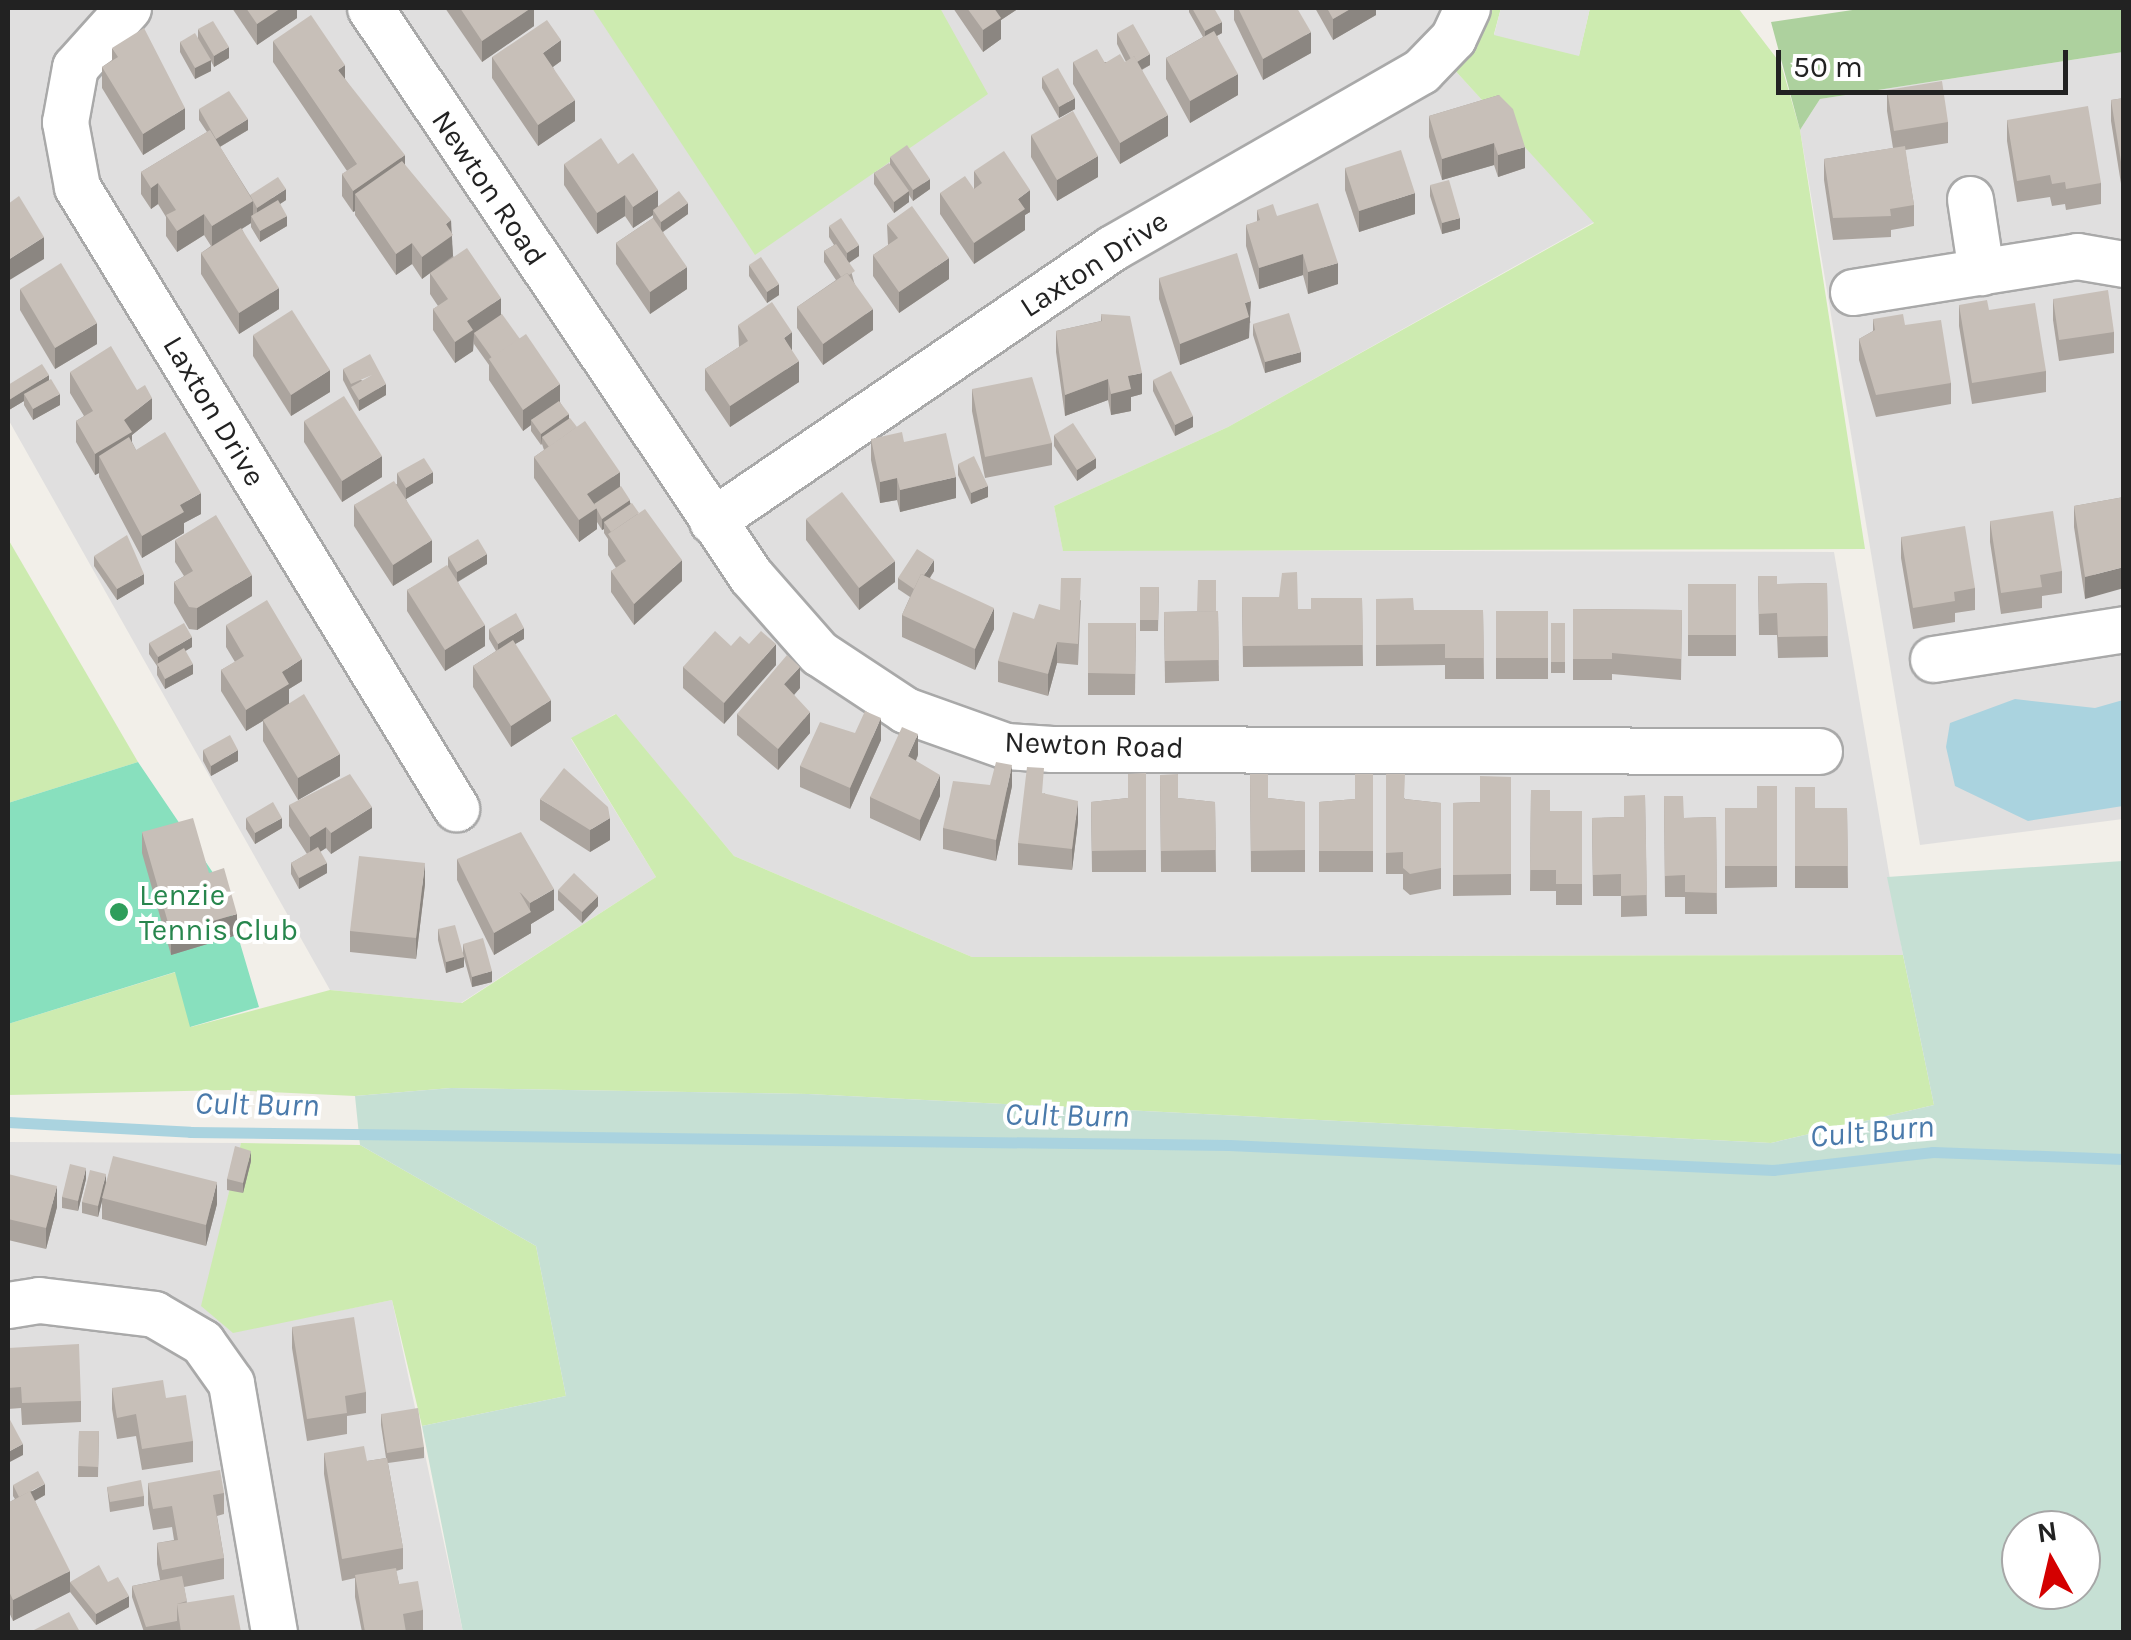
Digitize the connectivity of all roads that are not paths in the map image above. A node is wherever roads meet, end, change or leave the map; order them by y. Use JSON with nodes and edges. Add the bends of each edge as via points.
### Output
{"nodes":[{"id":1,"x":128,"y":8,"type":"edge"},
{"id":2,"x":370,"y":8,"type":"edge"},
{"id":3,"x":1467,"y":8,"type":"edge"},
{"id":4,"x":1970,"y":198,"type":"dead end"},
{"id":5,"x":2124,"y":264,"type":"edge"},
{"id":6,"x":1981,"y":272,"type":"junction"},
{"id":7,"x":1853,"y":292,"type":"dead end"},
{"id":8,"x":712,"y":521,"type":"junction"},
{"id":9,"x":2124,"y":629,"type":"edge"},
{"id":10,"x":1934,"y":660,"type":"dead end"},
{"id":11,"x":1819,"y":751,"type":"dead end"},
{"id":12,"x":456,"y":808,"type":"dead end"},
{"id":13,"x":8,"y":1305,"type":"edge"},
{"id":14,"x":274,"y":1632,"type":"edge"}],
"edges":[{"from":1,"to":12,"type":"street","name":"Laxton Drive","via":[[76,67],[65,122],[77,187]]},
{"from":2,"to":8,"type":"street","name":"Newton Road"},
{"from":3,"to":8,"type":"street","name":"Laxton Drive","via":[[1453,38],[1421,71],[1112,248]]},
{"from":4,"to":6,"type":"street"},
{"from":5,"to":6,"type":"street","via":[[2076,256]]},
{"from":6,"to":7,"type":"street"},
{"from":8,"to":11,"type":"street","name":"Newton Road","via":[[788,624],[819,654],[905,710],[1006,746]]},
{"from":9,"to":10,"type":"street"},
{"from":13,"to":14,"type":"street","via":[[39,1300],[154,1314],[202,1342],[231,1384]]}]}
